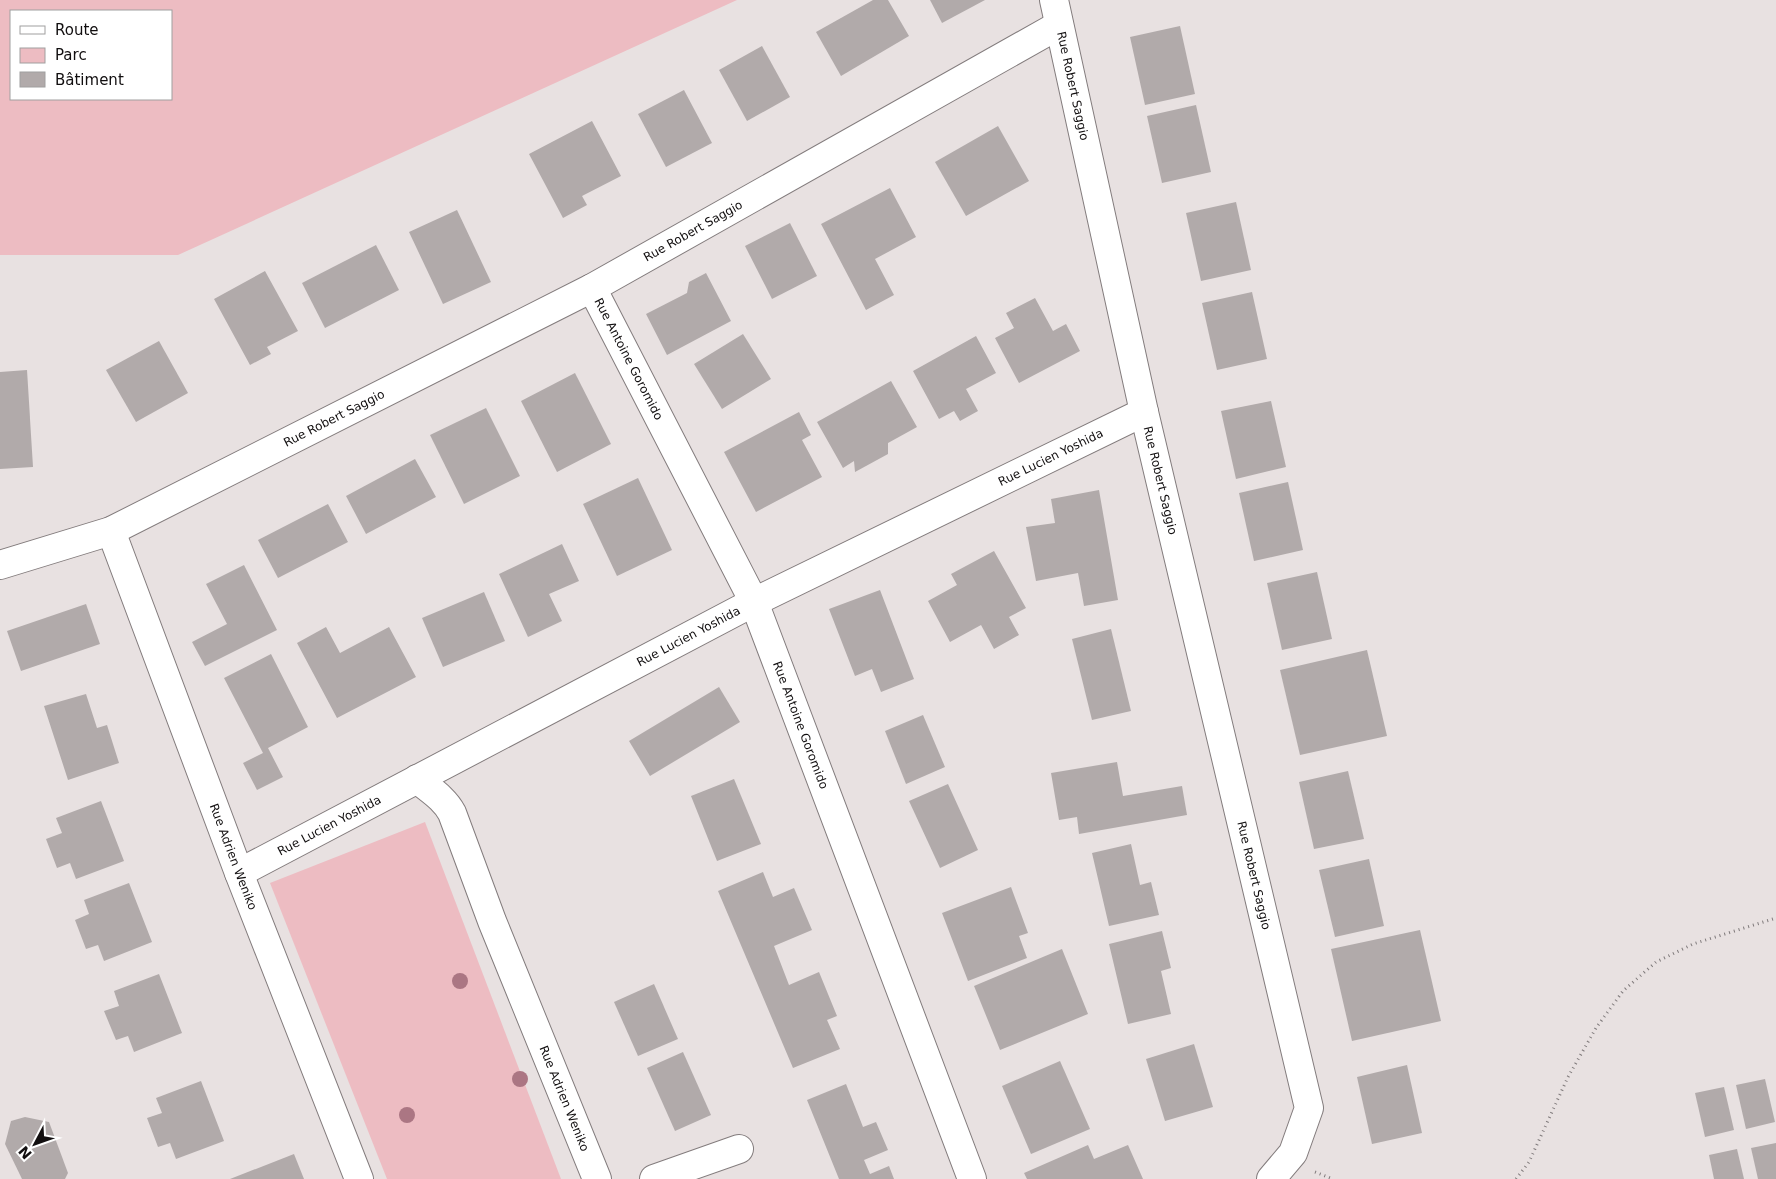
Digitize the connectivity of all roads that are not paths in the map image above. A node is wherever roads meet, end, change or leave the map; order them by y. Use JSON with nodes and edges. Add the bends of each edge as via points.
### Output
{"nodes":[{"id":1,"x":1057,"y":13,"type":"edge"},
{"id":2,"x":592,"y":288,"type":"junction"},
{"id":3,"x":1144,"y":412,"type":"junction"},
{"id":4,"x":111,"y":531,"type":"junction"},
{"id":5,"x":0,"y":565,"type":"edge"},
{"id":6,"x":754,"y":602,"type":"junction"},
{"id":7,"x":417,"y":779,"type":"junction"},
{"id":8,"x":239,"y":873,"type":"junction"},
{"id":9,"x":739,"y":1149,"type":"dead end"},
{"id":10,"x":359,"y":1179,"type":"edge"},
{"id":11,"x":597,"y":1179,"type":"edge"},
{"id":12,"x":654,"y":1179,"type":"edge"},
{"id":13,"x":972,"y":1179,"type":"edge"},
{"id":14,"x":1271,"y":1179,"type":"edge"}],
"edges":[{"from":1,"to":2,"type":"street","name":"Rue Robert Saggio"},
{"from":1,"to":3,"type":"street","name":"Rue Robert Saggio"},
{"from":2,"to":4,"type":"street","name":"Rue Robert Saggio"},
{"from":2,"to":6,"type":"street","name":"Rue Antoine Goromido"},
{"from":3,"to":6,"type":"street","name":"Rue Lucien Yoshida"},
{"from":3,"to":14,"type":"street","name":"Rue Robert Saggio","via":[[1309,1108],[1294,1154]]},
{"from":4,"to":5,"type":"street","name":"Rue Robert Saggio"},
{"from":4,"to":8,"type":"street","name":"Rue Adrien Weniko"},
{"from":6,"to":7,"type":"street","name":"Rue Lucien Yoshida"},
{"from":6,"to":13,"type":"street","name":"Rue Antoine Goromido"},
{"from":7,"to":8,"type":"street","name":"Rue Lucien Yoshida"},
{"from":7,"to":11,"type":"street","name":"Rue Adrien Weniko","via":[[440,797],[452,813],[492,921]]},
{"from":8,"to":10,"type":"street","name":"Rue Adrien Weniko"},
{"from":9,"to":12,"type":"street"}]}
